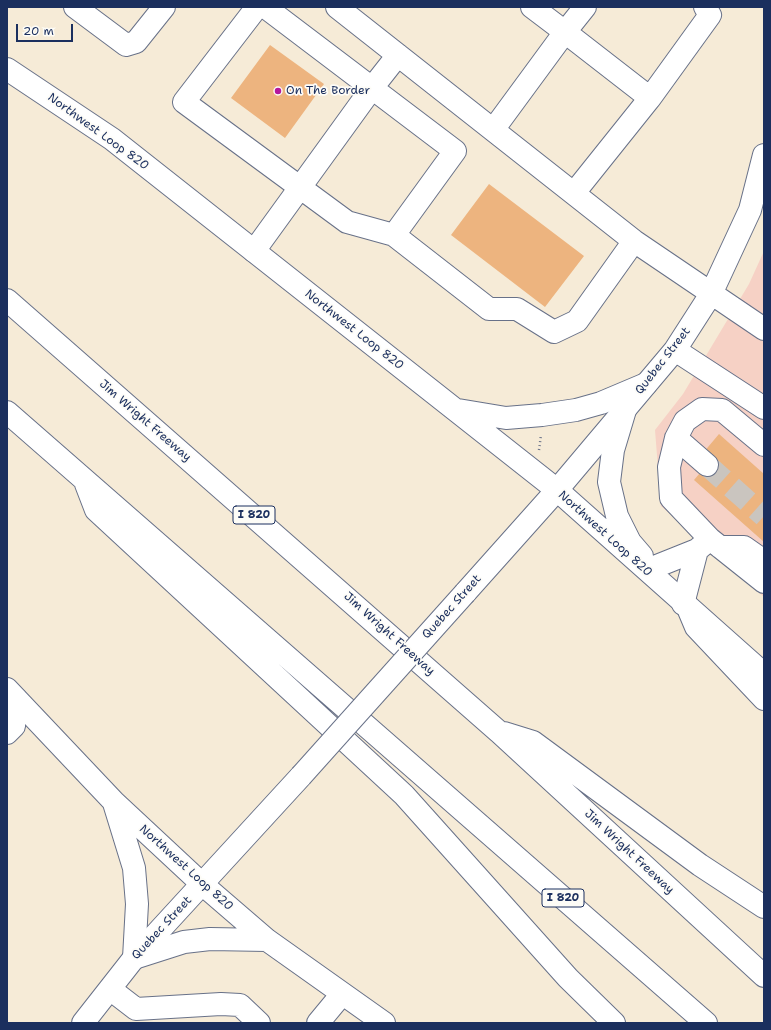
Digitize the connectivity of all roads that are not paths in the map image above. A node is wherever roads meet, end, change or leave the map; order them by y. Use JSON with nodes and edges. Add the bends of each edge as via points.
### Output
{"nodes":[{"id":1,"x":75,"y":7,"type":"edge"},
{"id":2,"x":256,"y":7,"type":"edge"},
{"id":3,"x":265,"y":7,"type":"edge"},
{"id":4,"x":337,"y":7,"type":"edge"},
{"id":5,"x":532,"y":7,"type":"edge"},
{"id":6,"x":585,"y":7,"type":"edge"},
{"id":7,"x":705,"y":7,"type":"edge"},
{"id":8,"x":160,"y":8,"type":"edge"},
{"id":9,"x":565,"y":32,"type":"junction"},
{"id":10,"x":398,"y":55,"type":"junction"},
{"id":11,"x":7,"y":69,"type":"edge"},
{"id":12,"x":372,"y":88,"type":"junction"},
{"id":13,"x":650,"y":98,"type":"junction"},
{"id":14,"x":493,"y":130,"type":"junction"},
{"id":15,"x":764,"y":155,"type":"edge"},
{"id":16,"x":300,"y":188,"type":"junction"},
{"id":17,"x":574,"y":193,"type":"junction"},
{"id":18,"x":759,"y":197,"type":"edge"},
{"id":19,"x":394,"y":235,"type":"junction"},
{"id":20,"x":634,"y":241,"type":"junction"},
{"id":21,"x":254,"y":251,"type":"junction"},
{"id":22,"x":711,"y":294,"type":"junction"},
{"id":23,"x":7,"y":300,"type":"edge"},
{"id":24,"x":764,"y":329,"type":"edge"},
{"id":25,"x":674,"y":350,"type":"junction"},
{"id":26,"x":646,"y":384,"type":"junction"},
{"id":27,"x":764,"y":408,"type":"edge"},
{"id":28,"x":455,"y":410,"type":"junction"},
{"id":29,"x":625,"y":410,"type":"junction"},
{"id":30,"x":7,"y":412,"type":"edge"},
{"id":31,"x":676,"y":438,"type":"junction"},
{"id":32,"x":764,"y":445,"type":"edge"},
{"id":33,"x":707,"y":465,"type":"tunnel mouth"},
{"id":34,"x":84,"y":479,"type":"junction"},
{"id":35,"x":557,"y":490,"type":"junction"},
{"id":36,"x":709,"y":545,"type":"junction"},
{"id":37,"x":764,"y":561,"type":"edge"},
{"id":38,"x":652,"y":568,"type":"junction"},
{"id":39,"x":764,"y":582,"type":"edge"},
{"id":40,"x":683,"y":604,"type":"junction"},
{"id":41,"x":764,"y":674,"type":"edge"},
{"id":42,"x":11,"y":694,"type":"edge"},
{"id":43,"x":764,"y":699,"type":"edge"},
{"id":44,"x":499,"y":732,"type":"junction"},
{"id":45,"x":7,"y":733,"type":"edge"},
{"id":46,"x":114,"y":802,"type":"junction"},
{"id":47,"x":202,"y":884,"type":"junction"},
{"id":48,"x":764,"y":907,"type":"edge"},
{"id":49,"x":267,"y":940,"type":"junction"},
{"id":50,"x":134,"y":958,"type":"junction"},
{"id":51,"x":764,"y":976,"type":"edge"},
{"id":52,"x":110,"y":989,"type":"junction"},
{"id":53,"x":342,"y":994,"type":"junction"},
{"id":54,"x":83,"y":1023,"type":"edge"},
{"id":55,"x":259,"y":1023,"type":"edge"},
{"id":56,"x":318,"y":1023,"type":"edge"},
{"id":57,"x":384,"y":1023,"type":"edge"},
{"id":58,"x":614,"y":1023,"type":"edge"},
{"id":59,"x":706,"y":1023,"type":"edge"}],
"edges":[{"from":1,"to":8,"type":"main road","via":[[126,45],[136,42]]},
{"from":2,"to":16,"type":"main road","via":[[184,102]]},
{"from":3,"to":12,"type":"main road"},
{"from":4,"to":10,"type":"main road"},
{"from":5,"to":9,"type":"main road"},
{"from":6,"to":9,"type":"main road"},
{"from":7,"to":13,"type":"main road","via":[[710,15]]},
{"from":9,"to":13,"type":"main road"},
{"from":9,"to":14,"type":"main road"},
{"from":10,"to":12,"type":"main road"},
{"from":10,"to":14,"type":"main road"},
{"from":11,"to":21,"type":"main road","name":"Northwest Loop 820","via":[[112,139]]},
{"from":12,"to":16,"type":"main road"},
{"from":12,"to":19,"type":"main road","via":[[455,151]]},
{"from":13,"to":17,"type":"main road"},
{"from":14,"to":17,"type":"main road"},
{"from":15,"to":18,"type":"main road","name":"Quebec Street"},
{"from":16,"to":19,"type":"main road","via":[[347,222]]},
{"from":16,"to":21,"type":"main road"},
{"from":17,"to":20,"type":"main road"},
{"from":18,"to":22,"type":"main road","name":"Quebec Street","via":[[750,210]]},
{"from":19,"to":20,"type":"main road","via":[[489,309],[516,309],[554,332],[577,321]]},
{"from":20,"to":22,"type":"main road"},
{"from":21,"to":28,"type":"main road","name":"Northwest Loop 820"},
{"from":22,"to":24,"type":"main road"},
{"from":22,"to":25,"type":"main road","name":"Quebec Street"},
{"from":23,"to":44,"type":"main road","name":"Jim Wright Freeway","number":"I 820"},
{"from":25,"to":26,"type":"main road","name":"Quebec Street"},
{"from":25,"to":27,"type":"main road"},
{"from":26,"to":28,"type":"main road","via":[[601,403],[542,415],[506,418]]},
{"from":26,"to":29,"type":"main road","name":"Quebec Street"},
{"from":28,"to":35,"type":"main road","name":"Northwest Loop 820"},
{"from":29,"to":35,"type":"main road","name":"Quebec Street"},
{"from":29,"to":38,"type":"main road","via":[[613,450],[609,482],[618,516],[627,536]]},
{"from":30,"to":34,"type":"main road","number":"I 820"},
{"from":31,"to":32,"type":"main road","via":[[686,421],[702,409],[722,410]]},
{"from":31,"to":33,"type":"main road"},
{"from":31,"to":36,"type":"main road","via":[[669,467],[671,498]]},
{"from":34,"to":58,"type":"main road","via":[[96,510],[404,795],[568,978]]},
{"from":34,"to":59,"type":"main road","number":"I 820"},
{"from":35,"to":40,"type":"main road","name":"Northwest Loop 820"},
{"from":35,"to":47,"type":"main road","name":"Quebec Street","bridge":true},
{"from":36,"to":37,"type":"main road","via":[[744,547]]},
{"from":36,"to":38,"type":"main road"},
{"from":36,"to":39,"type":"main road"},
{"from":36,"to":40,"type":"main road"},
{"from":38,"to":40,"type":"main road"},
{"from":40,"to":41,"type":"main road"},
{"from":40,"to":43,"type":"main road","via":[[696,627]]},
{"from":42,"to":45,"type":"main road","via":[[14,726]]},
{"from":42,"to":46,"type":"main road","name":"Northwest Loop 820"},
{"from":44,"to":48,"type":"main road","via":[[533,742],[700,864]]},
{"from":44,"to":51,"type":"main road","name":"Jim Wright Freeway","number":"I 820"},
{"from":46,"to":47,"type":"main road","name":"Northwest Loop 820"},
{"from":46,"to":50,"type":"main road","via":[[134,868],[137,904]]},
{"from":47,"to":49,"type":"main road","name":"Northwest Loop 820"},
{"from":47,"to":50,"type":"main road","name":"Quebec Street"},
{"from":49,"to":50,"type":"main road","via":[[210,939],[184,942]]},
{"from":49,"to":53,"type":"main road","name":"Northwest Loop 820"},
{"from":50,"to":52,"type":"main road","name":"Quebec Street"},
{"from":52,"to":54,"type":"main road","name":"Quebec Street"},
{"from":52,"to":55,"type":"main road","via":[[136,1009],[240,1005]]},
{"from":53,"to":56,"type":"main road"},
{"from":53,"to":57,"type":"main road","name":"Northwest Loop 820"}]}
